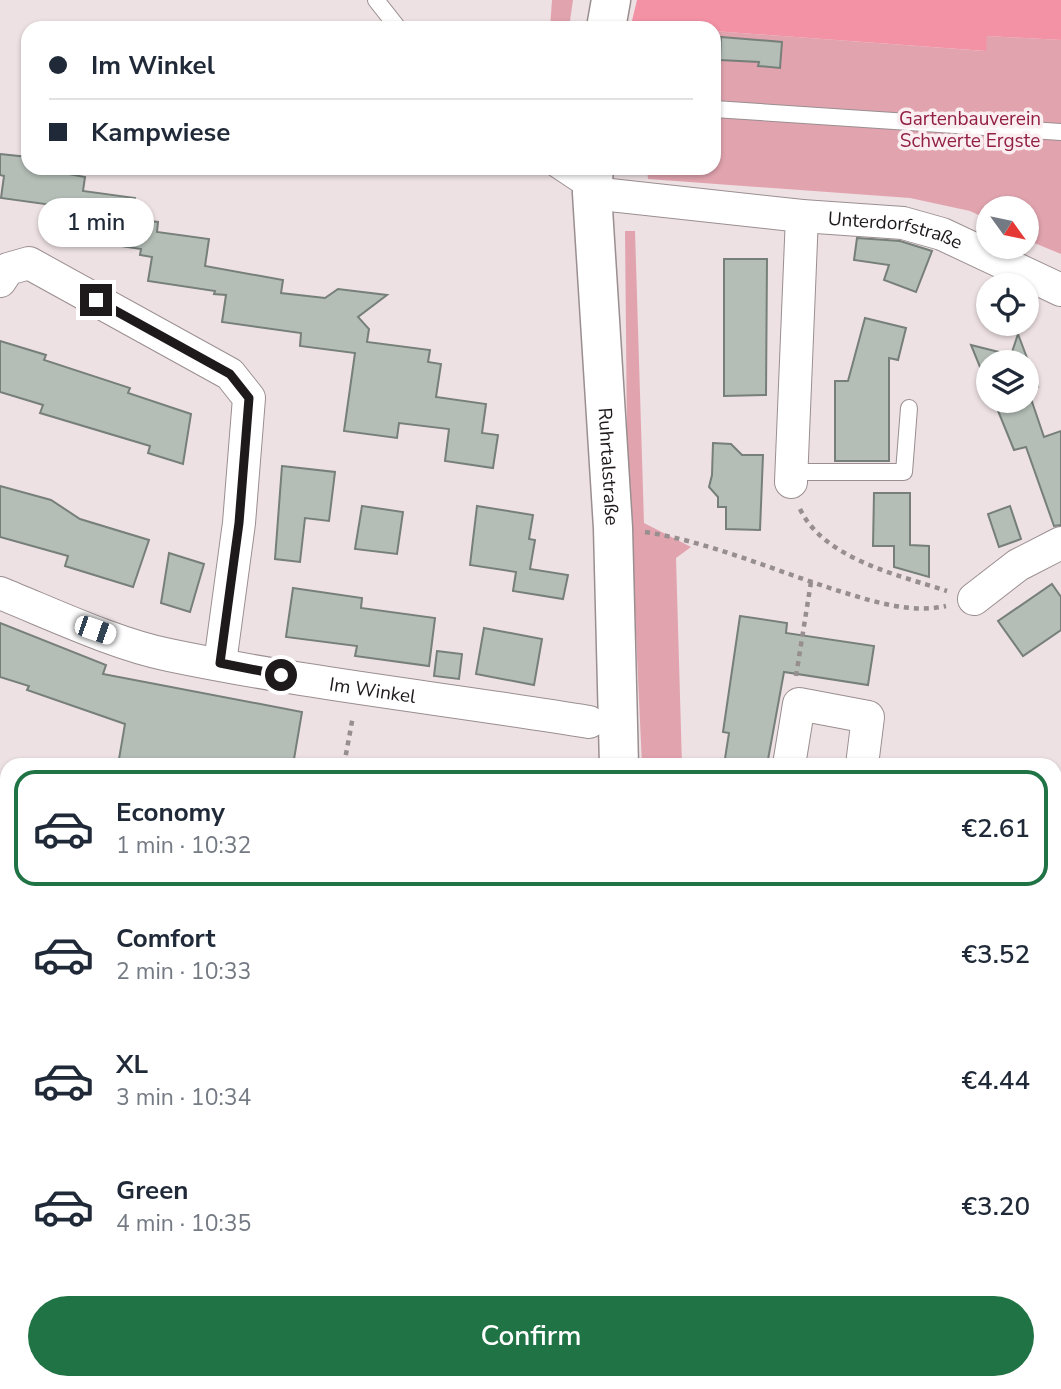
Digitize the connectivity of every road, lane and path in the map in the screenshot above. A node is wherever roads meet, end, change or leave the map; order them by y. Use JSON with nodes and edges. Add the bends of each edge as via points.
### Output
{"nodes":[{"id":1,"x":376,"y":0,"type":"edge"},
{"id":2,"x":611,"y":0,"type":"edge"},
{"id":3,"x":392,"y":21,"type":"edge"},
{"id":4,"x":607,"y":21,"type":"edge"},
{"id":5,"x":721,"y":108,"type":"edge"},
{"id":6,"x":1061,"y":132,"type":"edge"},
{"id":7,"x":593,"y":180,"type":"edge"},
{"id":8,"x":802,"y":216,"type":"junction"},
{"id":9,"x":0,"y":243,"type":"edge"},
{"id":10,"x":29,"y":262,"type":"junction"},
{"id":11,"x":0,"y":281,"type":"edge"},
{"id":12,"x":1060,"y":287,"type":"edge"},
{"id":13,"x":909,"y":408,"type":"dead end"},
{"id":14,"x":791,"y":477,"type":"junction"},
{"id":15,"x":613,"y":528,"type":"junction"},
{"id":16,"x":1061,"y":543,"type":"edge"},
{"id":17,"x":811,"y":582,"type":"junction"},
{"id":18,"x":0,"y":593,"type":"edge"},
{"id":19,"x":974,"y":599,"type":"junction"},
{"id":20,"x":220,"y":663,"type":"junction"},
{"id":21,"x":358,"y":688,"type":"junction"},
{"id":22,"x":799,"y":704,"type":"junction"},
{"id":23,"x":589,"y":722,"type":"dead end"},
{"id":24,"x":345,"y":758,"type":"edge"},
{"id":25,"x":619,"y":758,"type":"edge"},
{"id":26,"x":790,"y":758,"type":"edge"},
{"id":27,"x":863,"y":758,"type":"edge"}],
"edges":[{"from":1,"to":3,"type":"lane"},
{"from":2,"to":4,"type":"main road"},
{"from":5,"to":6,"type":"lane"},
{"from":7,"to":8,"type":"street","name":"Unterdorfstraße"},
{"from":7,"to":15,"type":"main road","name":"Ruhrtalstraße"},
{"from":8,"to":12,"type":"street","name":"Unterdorfstraße","via":[[903,223],[942,234]]},
{"from":8,"to":14,"type":"street","name":"Unterdorfstraße"},
{"from":9,"to":10,"type":"street"},
{"from":10,"to":11,"type":"street","via":[[8,269]]},
{"from":10,"to":20,"type":"street","via":[[230,374],[249,398],[239,523]]},
{"from":13,"to":14,"type":"lane","via":[[904,472]]},
{"from":14,"to":19,"type":"path","via":[[809,527],[842,550],[882,569]]},
{"from":15,"to":17,"type":"path","via":[[692,542]]},
{"from":15,"to":25,"type":"main road","name":"Ruhrtalstraße"},
{"from":16,"to":19,"type":"street","via":[[1018,565]]},
{"from":17,"to":19,"type":"path","via":[[874,602],[928,610]]},
{"from":17,"to":22,"type":"path","via":[[796,678]]},
{"from":18,"to":20,"type":"street","name":"Im Winkel","via":[[167,655]]},
{"from":20,"to":21,"type":"street","name":"Im Winkel"},
{"from":21,"to":23,"type":"street","name":"Im Winkel"},
{"from":21,"to":24,"type":"path"},
{"from":22,"to":26,"type":"street"},
{"from":22,"to":27,"type":"street","via":[[868,717]]}]}
